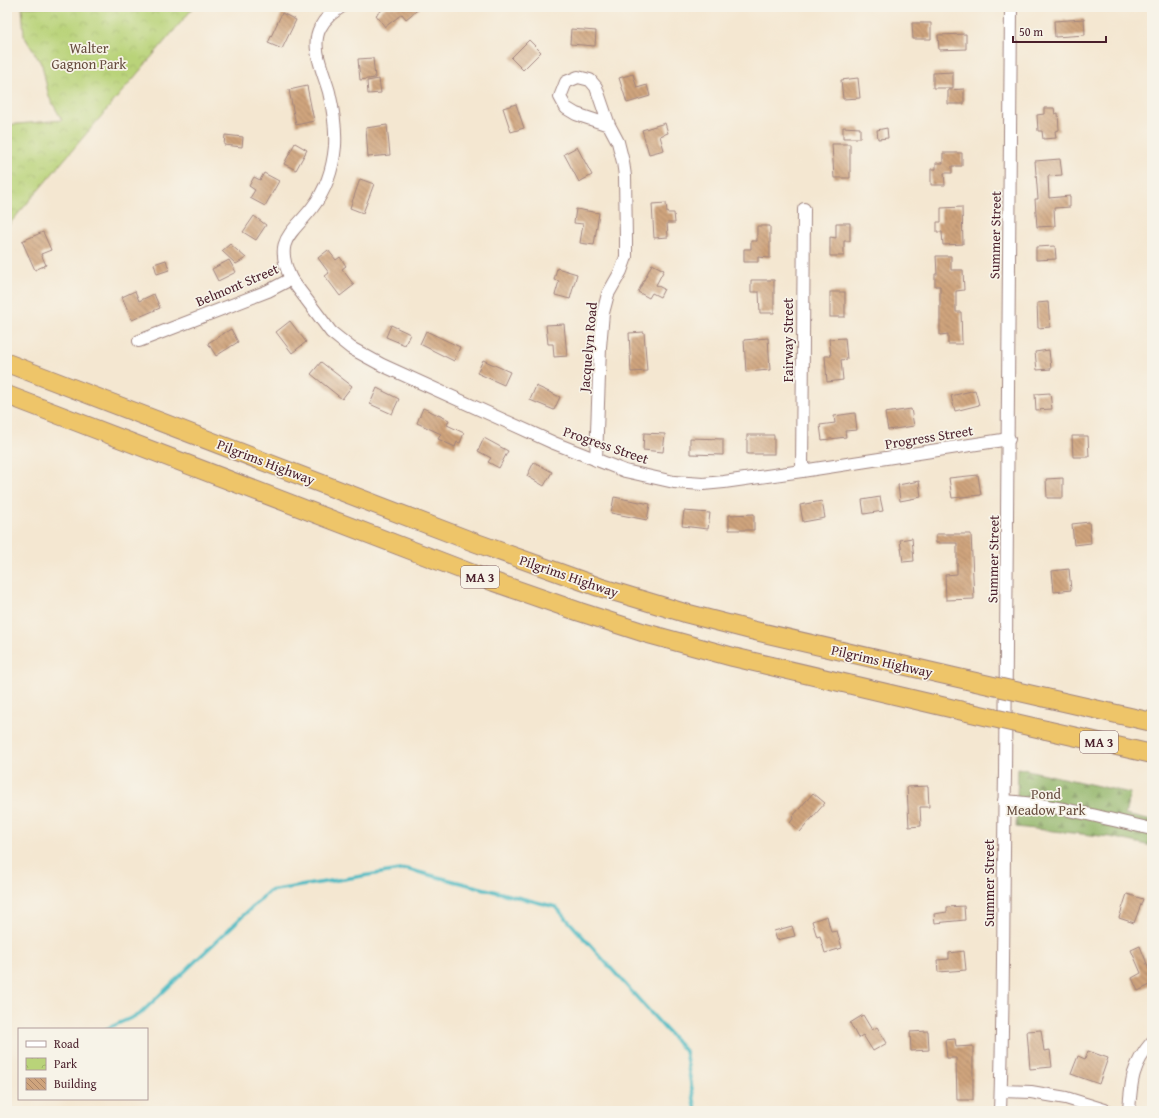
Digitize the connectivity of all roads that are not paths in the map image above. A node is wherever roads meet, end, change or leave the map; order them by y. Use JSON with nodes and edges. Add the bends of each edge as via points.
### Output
{"nodes":[{"id":1,"x":341,"y":7,"type":"edge"},
{"id":2,"x":1011,"y":7,"type":"edge"},
{"id":3,"x":609,"y":125,"type":"dead end"},
{"id":4,"x":804,"y":209,"type":"dead end"},
{"id":5,"x":291,"y":279,"type":"junction"},
{"id":6,"x":139,"y":341,"type":"dead end"},
{"id":7,"x":7,"y":363,"type":"edge"},
{"id":8,"x":7,"y":395,"type":"edge"},
{"id":9,"x":1009,"y":439,"type":"junction"},
{"id":10,"x":596,"y":460,"type":"junction"},
{"id":11,"x":802,"y":472,"type":"junction"},
{"id":12,"x":1152,"y":722,"type":"edge"},
{"id":13,"x":1152,"y":754,"type":"edge"},
{"id":14,"x":1004,"y":801,"type":"junction"},
{"id":15,"x":1152,"y":829,"type":"edge"},
{"id":16,"x":1152,"y":1042,"type":"edge"},
{"id":17,"x":1001,"y":1091,"type":"junction"},
{"id":18,"x":1000,"y":1111,"type":"edge"},
{"id":19,"x":1108,"y":1111,"type":"edge"},
{"id":20,"x":1129,"y":1111,"type":"edge"}],
"edges":[{"from":1,"to":5,"type":"street","name":"Belmont Street","via":[[326,17],[317,37],[318,52],[334,118],[335,146],[331,169],[324,189],[312,208],[288,235],[283,248]]},
{"from":2,"to":9,"type":"street","name":"Summer Street"},
{"from":3,"to":10,"type":"street","name":"Jacquelyn Road","via":[[618,142],[626,176],[626,257],[608,294],[603,313]]},
{"from":4,"to":11,"type":"street","name":"Fairway Street"},
{"from":5,"to":6,"type":"street","name":"Belmont Street","via":[[268,291]]},
{"from":5,"to":10,"type":"street","name":"Progress Street","via":[[331,332],[351,348],[382,365]]},
{"from":7,"to":12,"type":"highway","name":"Pilgrims Highway","number":"MA 3","bridge":true,"via":[[471,542],[592,585],[744,628]]},
{"from":8,"to":13,"type":"highway","number":"MA 3","bridge":true,"via":[[472,574],[580,612],[710,651]]},
{"from":9,"to":11,"type":"street","name":"Progress Street"},
{"from":9,"to":14,"type":"street","name":"Summer Street"},
{"from":10,"to":11,"type":"street","name":"Progress Street","via":[[625,471],[674,482],[724,482]]},
{"from":14,"to":15,"type":"street","via":[[1046,806]]},
{"from":14,"to":17,"type":"street","name":"Summer Street"},
{"from":16,"to":20,"type":"street","via":[[1137,1063]]},
{"from":17,"to":18,"type":"street","name":"Summer Street"},
{"from":17,"to":19,"type":"street","via":[[1030,1092],[1066,1098]]}]}
